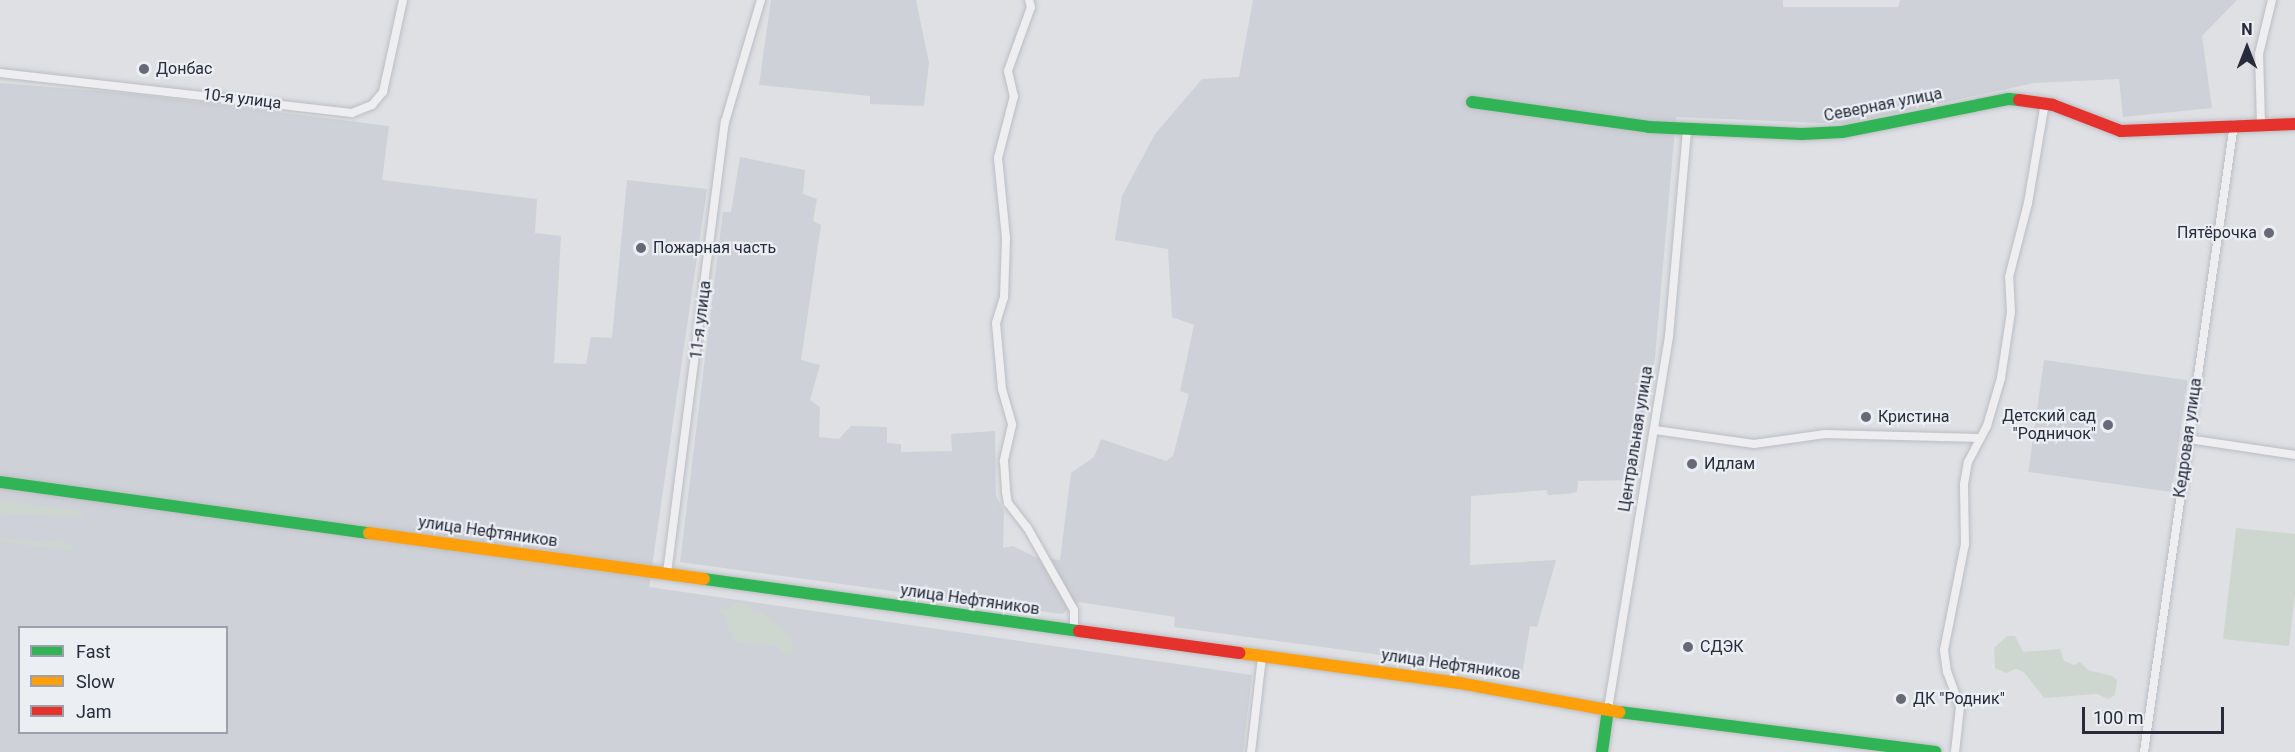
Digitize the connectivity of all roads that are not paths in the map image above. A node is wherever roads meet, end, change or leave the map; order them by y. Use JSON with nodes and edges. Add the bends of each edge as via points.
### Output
{"nodes":[{"id":1,"x":403,"y":0,"type":"edge"},
{"id":2,"x":760,"y":0,"type":"edge"},
{"id":3,"x":1029,"y":0,"type":"edge"},
{"id":4,"x":2272,"y":0,"type":"edge"},
{"id":5,"x":0,"y":73,"type":"edge"},
{"id":6,"x":1472,"y":102,"type":"dead end"},
{"id":7,"x":2045,"y":103,"type":"junction"},
{"id":8,"x":2234,"y":124,"type":"junction"},
{"id":9,"x":2260,"y":124,"type":"junction"},
{"id":10,"x":2295,"y":124,"type":"edge"},
{"id":11,"x":1687,"y":129,"type":"junction"},
{"id":12,"x":1654,"y":430,"type":"junction"},
{"id":13,"x":1979,"y":438,"type":"junction"},
{"id":14,"x":2188,"y":439,"type":"junction"},
{"id":15,"x":2295,"y":455,"type":"edge"},
{"id":16,"x":0,"y":482,"type":"edge"},
{"id":17,"x":667,"y":573,"type":"junction"},
{"id":18,"x":1074,"y":632,"type":"junction"},
{"id":19,"x":1262,"y":657,"type":"junction"},
{"id":20,"x":1608,"y":709,"type":"junction"},
{"id":21,"x":1251,"y":752,"type":"edge"},
{"id":22,"x":1602,"y":752,"type":"edge"},
{"id":23,"x":1935,"y":752,"type":"edge"},
{"id":24,"x":1955,"y":752,"type":"edge"},
{"id":25,"x":2144,"y":752,"type":"edge"}],
"edges":[{"from":1,"to":5,"type":"street","name":"10-я улица","via":[[382,92],[372,105],[352,113]]},
{"from":2,"to":17,"type":"street","name":"11-я улица","via":[[725,122]]},
{"from":3,"to":18,"type":"street","via":[[1008,71],[1014,96],[998,158],[1006,238],[1004,297],[996,323],[1002,389],[1012,425],[1005,453],[1006,492],[1008,503],[1027,527],[1074,610]]},
{"from":4,"to":9,"type":"street","via":[[2259,54]]},
{"from":6,"to":11,"type":"street","name":"Северная улица"},
{"from":7,"to":8,"type":"street","name":"Северная улица","via":[[2121,131]]},
{"from":7,"to":11,"type":"street","name":"Северная улица","via":[[1997,99],[1824,134]]},
{"from":7,"to":13,"type":"street","via":[[2028,203],[2009,277],[2011,312],[2001,378],[1987,426]]},
{"from":8,"to":9,"type":"street","name":"Северная улица"},
{"from":8,"to":14,"type":"street","name":"Кедровая улица"},
{"from":9,"to":10,"type":"street","name":"Северная улица"},
{"from":11,"to":12,"type":"street","name":"Центральная улица","via":[[1669,336]]},
{"from":12,"to":13,"type":"street","via":[[1754,444],[1825,434]]},
{"from":12,"to":20,"type":"street","name":"Центральная улица"},
{"from":13,"to":24,"type":"street","via":[[1968,462],[1965,544],[1944,650],[1947,672],[1960,707]]},
{"from":14,"to":15,"type":"street"},
{"from":14,"to":25,"type":"street","name":"Кедровая улица"},
{"from":16,"to":17,"type":"street","name":"улица Нефтяников"},
{"from":17,"to":18,"type":"street","name":"улица Нефтяников"},
{"from":18,"to":19,"type":"street","name":"улица Нефтяников"},
{"from":19,"to":20,"type":"street","name":"улица Нефтяников","via":[[1535,694]]},
{"from":19,"to":21,"type":"street"},
{"from":20,"to":22,"type":"street","name":"Центральная улица"},
{"from":20,"to":23,"type":"street","name":"улица Нефтяников"}]}
